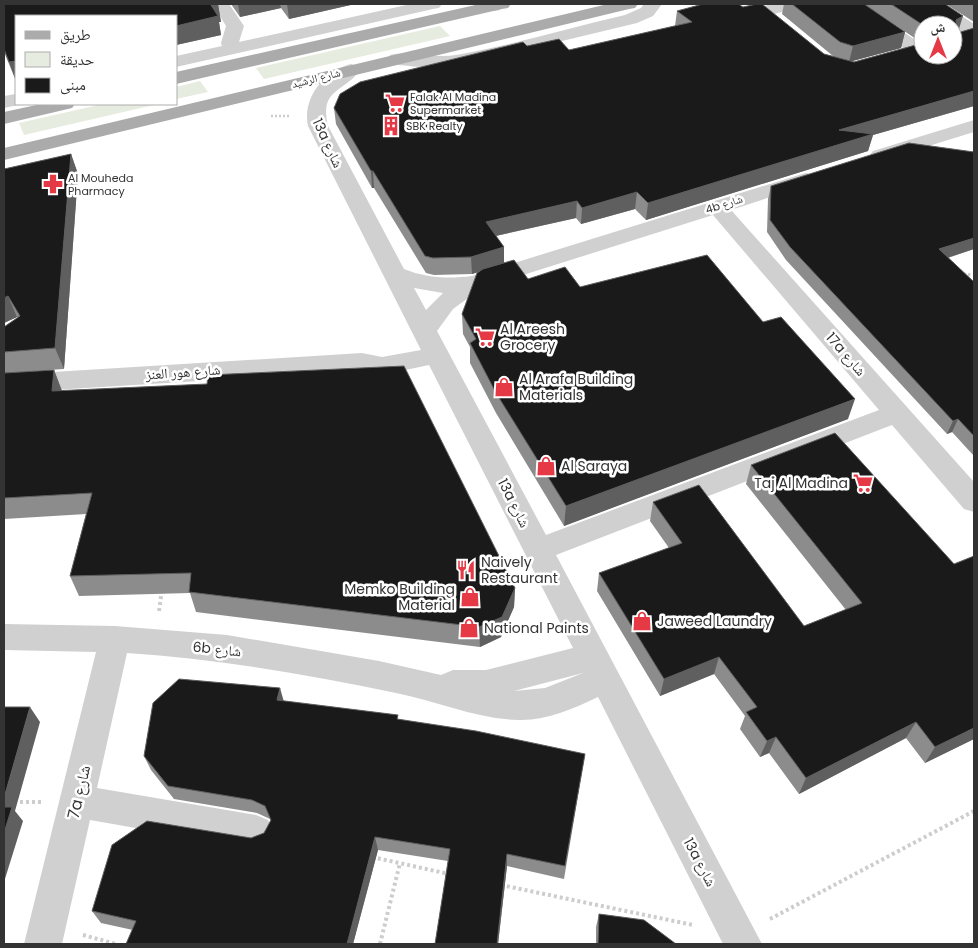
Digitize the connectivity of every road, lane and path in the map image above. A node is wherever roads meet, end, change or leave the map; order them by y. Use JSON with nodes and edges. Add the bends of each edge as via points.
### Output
{"nodes":[{"id":1,"x":221,"y":4,"type":"edge"},
{"id":2,"x":433,"y":4,"type":"edge"},
{"id":3,"x":494,"y":4,"type":"edge"},
{"id":4,"x":629,"y":4,"type":"edge"},
{"id":5,"x":653,"y":4,"type":"edge"},
{"id":6,"x":793,"y":4,"type":"edge"},
{"id":7,"x":850,"y":4,"type":"edge"},
{"id":8,"x":932,"y":4,"type":"edge"},
{"id":9,"x":759,"y":7,"type":"edge"},
{"id":10,"x":873,"y":20,"type":"junction"},
{"id":11,"x":856,"y":24,"type":"edge"},
{"id":12,"x":784,"y":27,"type":"edge"},
{"id":13,"x":965,"y":40,"type":"edge"},
{"id":14,"x":913,"y":46,"type":"edge"},
{"id":15,"x":232,"y":48,"type":"junction"},
{"id":16,"x":913,"y":53,"type":"edge"},
{"id":17,"x":901,"y":56,"type":"edge"},
{"id":18,"x":397,"y":59,"type":"junction"},
{"id":19,"x":178,"y":62,"type":"edge"},
{"id":20,"x":351,"y":70,"type":"junction"},
{"id":21,"x":178,"y":78,"type":"edge"},
{"id":22,"x":62,"y":105,"type":"edge"},
{"id":23,"x":4,"y":118,"type":"edge"},
{"id":24,"x":970,"y":132,"type":"edge"},
{"id":25,"x":4,"y":154,"type":"edge"},
{"id":26,"x":863,"y":161,"type":"edge"},
{"id":27,"x":829,"y":172,"type":"edge"},
{"id":28,"x":717,"y":207,"type":"junction"},
{"id":29,"x":395,"y":274,"type":"junction"},
{"id":30,"x":960,"y":274,"type":"edge"},
{"id":31,"x":974,"y":275,"type":"edge"},
{"id":32,"x":474,"y":283,"type":"junction"},
{"id":33,"x":432,"y":342,"type":"junction"},
{"id":34,"x":4,"y":384,"type":"edge"},
{"id":35,"x":897,"y":413,"type":"junction"},
{"id":36,"x":974,"y":501,"type":"edge"},
{"id":37,"x":538,"y":550,"type":"junction"},
{"id":38,"x":162,"y":584,"type":"edge"},
{"id":39,"x":4,"y":637,"type":"edge"},
{"id":40,"x":114,"y":640,"type":"junction"},
{"id":41,"x":154,"y":642,"type":"junction"},
{"id":42,"x":598,"y":668,"type":"junction"},
{"id":43,"x":78,"y":801,"type":"junction"},
{"id":44,"x":974,"y":811,"type":"edge"},
{"id":45,"x":256,"y":832,"type":"dead end"},
{"id":46,"x":362,"y":855,"type":"edge"},
{"id":47,"x":400,"y":863,"type":"junction"},
{"id":48,"x":458,"y":876,"type":"edge"},
{"id":49,"x":497,"y":884,"type":"edge"},
{"id":50,"x":741,"y":940,"type":"edge"},
{"id":51,"x":43,"y":944,"type":"edge"},
{"id":52,"x":380,"y":944,"type":"edge"}],
"edges":[{"from":1,"to":15,"type":"street","via":[[235,26],[230,43]]},
{"from":2,"to":15,"type":"street"},
{"from":3,"to":21,"type":"main road"},
{"from":4,"to":18,"type":"main road","name":"شارع الرشيد"},
{"from":5,"to":18,"type":"street","via":[[647,12],[631,19],[469,58],[439,62]]},
{"from":6,"to":9,"type":"street"},
{"from":7,"to":10,"type":"street"},
{"from":8,"to":13,"type":"street","via":[[972,30],[972,36]]},
{"from":9,"to":12,"type":"street"},
{"from":10,"to":11,"type":"street"},
{"from":10,"to":14,"type":"street"},
{"from":15,"to":19,"type":"street"},
{"from":16,"to":17,"type":"street"},
{"from":18,"to":20,"type":"main road","name":"شارع الرشيد"},
{"from":20,"to":25,"type":"main road","name":"شارع الرشيد"},
{"from":20,"to":29,"type":"street","name":"13a شارع","via":[[322,92],[314,115]]},
{"from":22,"to":23,"type":"main road"},
{"from":24,"to":26,"type":"street"},
{"from":27,"to":28,"type":"street","name":"4b شارع"},
{"from":28,"to":32,"type":"street","name":"4b شارع"},
{"from":28,"to":35,"type":"street","name":"17a شارع"},
{"from":29,"to":32,"type":"street","name":"4b شارع","via":[[432,286]]},
{"from":29,"to":33,"type":"street","name":"13a شارع"},
{"from":30,"to":31,"type":"path"},
{"from":32,"to":33,"type":"street","name":"4b شارع","via":[[443,303],[432,316]]},
{"from":33,"to":34,"type":"street","name":"شارع هور العنز","via":[[382,366],[362,362]]},
{"from":33,"to":37,"type":"street","name":"13a شارع"},
{"from":35,"to":36,"type":"street","name":"17a شارع"},
{"from":35,"to":37,"type":"street"},
{"from":37,"to":42,"type":"street","name":"13a شارع"},
{"from":38,"to":41,"type":"path"},
{"from":39,"to":40,"type":"street","name":"6b شارع"},
{"from":40,"to":41,"type":"street","name":"6b شارع"},
{"from":40,"to":43,"type":"street","name":"7a شارع"},
{"from":41,"to":42,"type":"street","name":"6b شارع","via":[[289,658],[427,685],[507,706],[536,705],[565,698]]},
{"from":42,"to":50,"type":"street","name":"13a شارع"},
{"from":43,"to":45,"type":"street"},
{"from":43,"to":51,"type":"street","name":"7a شارع"},
{"from":44,"to":50,"type":"path"},
{"from":46,"to":47,"type":"path"},
{"from":47,"to":48,"type":"path"},
{"from":47,"to":52,"type":"path"},
{"from":49,"to":50,"type":"path"}]}
